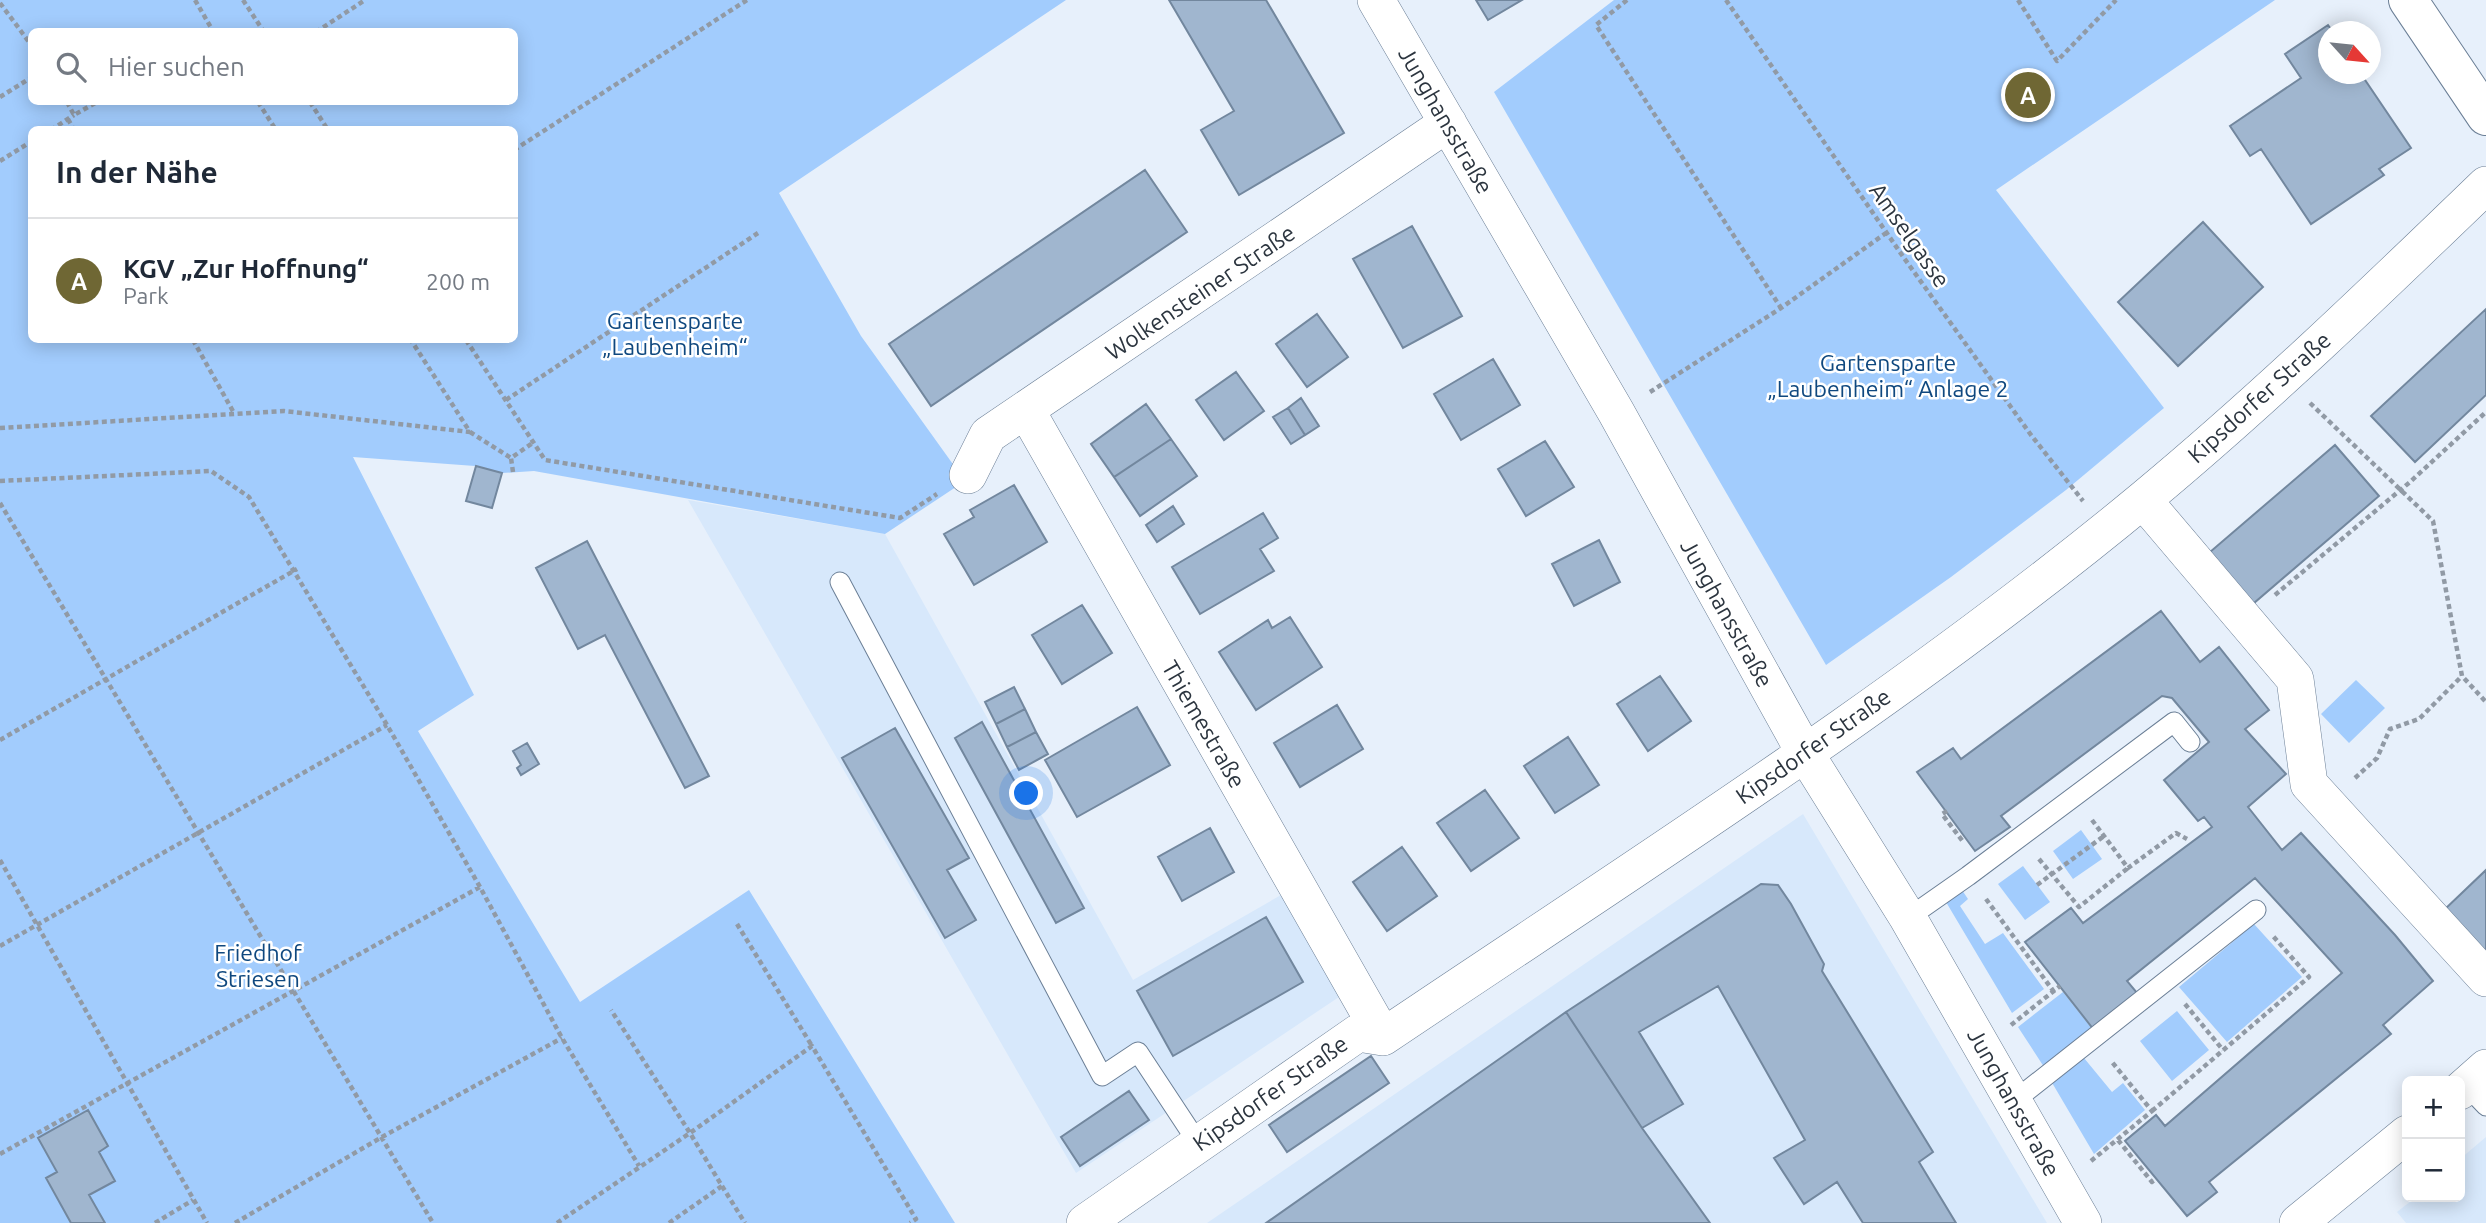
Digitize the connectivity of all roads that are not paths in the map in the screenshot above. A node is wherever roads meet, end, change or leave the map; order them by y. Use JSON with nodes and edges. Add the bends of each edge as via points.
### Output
{"nodes":[{"id":1,"x":1376,"y":0,"type":"edge"},
{"id":2,"x":2408,"y":0,"type":"edge"},
{"id":3,"x":2486,"y":116,"type":"edge"},
{"id":4,"x":1448,"y":123,"type":"junction"},
{"id":5,"x":2486,"y":186,"type":"edge"},
{"id":6,"x":1026,"y":410,"type":"junction"},
{"id":7,"x":968,"y":475,"type":"road end"},
{"id":8,"x":2143,"y":500,"type":"junction"},
{"id":9,"x":839,"y":582,"type":"dead end"},
{"id":10,"x":2190,"y":742,"type":"dead end"},
{"id":11,"x":1805,"y":753,"type":"junction"},
{"id":12,"x":2255,"y":912,"type":"road end"},
{"id":13,"x":1908,"y":918,"type":"junction"},
{"id":14,"x":2486,"y":978,"type":"edge"},
{"id":15,"x":1383,"y":1037,"type":"junction"},
{"id":16,"x":2014,"y":1101,"type":"junction"},
{"id":17,"x":2402,"y":1138,"type":"edge"},
{"id":18,"x":1198,"y":1143,"type":"junction"},
{"id":19,"x":1085,"y":1223,"type":"edge"},
{"id":20,"x":2083,"y":1223,"type":"edge"},
{"id":21,"x":2298,"y":1223,"type":"edge"}],
"edges":[{"from":1,"to":4,"type":"street","name":"Junghansstraße"},
{"from":2,"to":3,"type":"street"},
{"from":4,"to":6,"type":"street","name":"Wolkensteiner Straße"},
{"from":4,"to":11,"type":"street","name":"Junghansstraße","via":[[1616,411]]},
{"from":5,"to":8,"type":"street","name":"Kipsdorfer Straße"},
{"from":6,"to":7,"type":"street","name":"Wolkensteiner Straße","via":[[988,435]]},
{"from":6,"to":15,"type":"street","name":"Thiemestraße"},
{"from":8,"to":11,"type":"street","name":"Kipsdorfer Straße","via":[[1986,622]]},
{"from":8,"to":14,"type":"street","via":[[2295,679],[2309,783]]},
{"from":9,"to":18,"type":"lane","via":[[1101,1076],[1138,1052]]},
{"from":10,"to":13,"type":"lane","via":[[2174,722]]},
{"from":11,"to":13,"type":"street","name":"Junghansstraße"},
{"from":11,"to":15,"type":"street","name":"Kipsdorfer Straße"},
{"from":12,"to":16,"type":"lane"},
{"from":13,"to":16,"type":"street","name":"Junghansstraße"},
{"from":15,"to":18,"type":"street","name":"Kipsdorfer Straße","via":[[1357,1033]]},
{"from":16,"to":20,"type":"street","name":"Junghansstraße"},
{"from":17,"to":21,"type":"street"},
{"from":18,"to":19,"type":"street","name":"Kipsdorfer Straße"}]}
